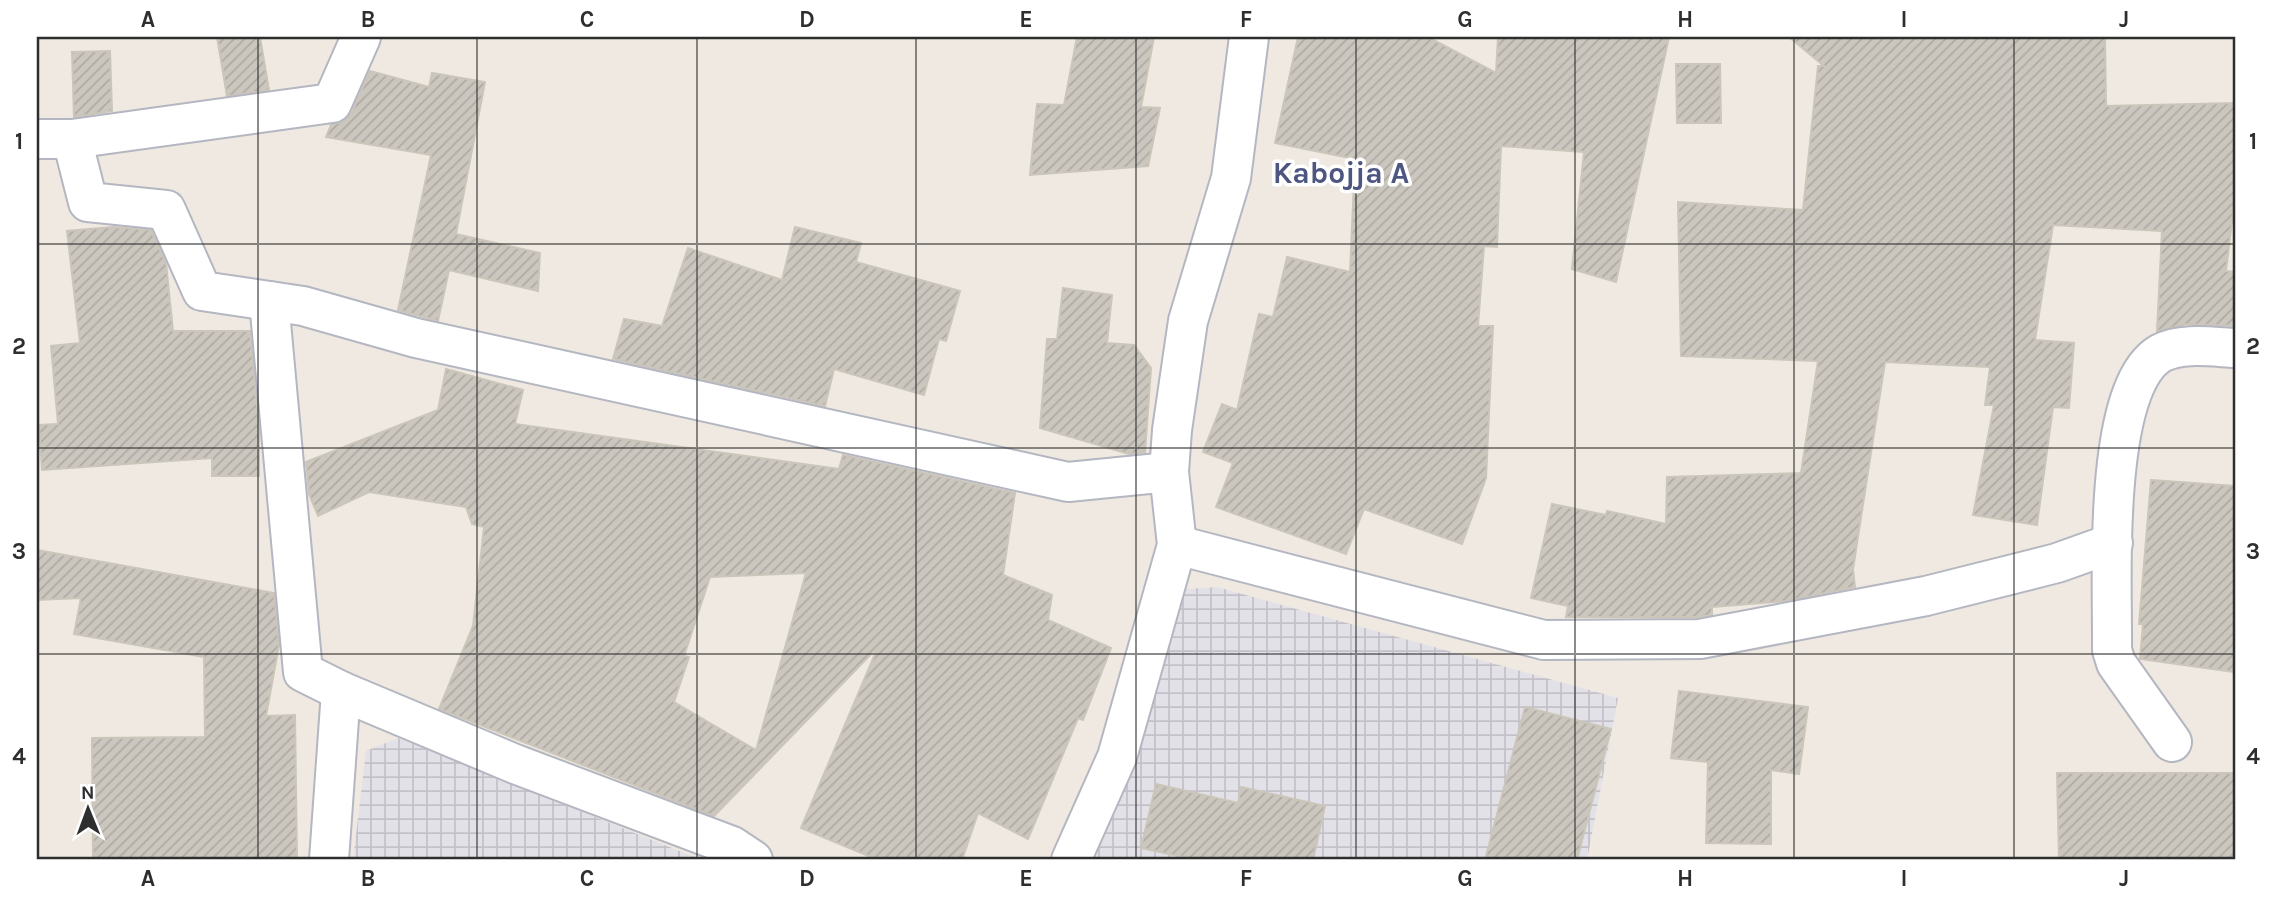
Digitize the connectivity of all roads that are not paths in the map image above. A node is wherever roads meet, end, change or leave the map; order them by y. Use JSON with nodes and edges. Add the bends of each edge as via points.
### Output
{"nodes":[{"id":1,"x":361,"y":37,"type":"edge"},
{"id":2,"x":1249,"y":37,"type":"edge"},
{"id":3,"x":55,"y":139,"type":"edge"},
{"id":4,"x":269,"y":301,"type":"junction"},
{"id":5,"x":2235,"y":348,"type":"edge"},
{"id":6,"x":1169,"y":472,"type":"junction"},
{"id":7,"x":2113,"y":543,"type":"junction"},
{"id":8,"x":1177,"y":545,"type":"junction"},
{"id":9,"x":341,"y":691,"type":"junction"},
{"id":10,"x":2172,"y":742,"type":"dead end"},
{"id":11,"x":329,"y":860,"type":"edge"},
{"id":12,"x":753,"y":860,"type":"edge"},
{"id":13,"x":1071,"y":860,"type":"edge"}],
"edges":[{"from":1,"to":3,"type":"street","via":[[332,103]]},
{"from":2,"to":6,"type":"street","via":[[1231,177],[1188,321]]},
{"from":3,"to":4,"type":"street","via":[[88,202],[166,210],[202,291]]},
{"from":4,"to":6,"type":"street","via":[[416,338],[1068,482]]},
{"from":4,"to":9,"type":"street","via":[[303,672]]},
{"from":5,"to":7,"type":"street","via":[[2175,348],[2145,365],[2137,377],[2128,403],[2113,494]]},
{"from":6,"to":8,"type":"street"},
{"from":7,"to":8,"type":"street","via":[[2057,563],[1926,596],[1714,637],[1557,640],[1464,621]]},
{"from":7,"to":10,"type":"street","via":[[2112,650],[2116,663]]},
{"from":8,"to":13,"type":"street","via":[[1117,757]]},
{"from":9,"to":11,"type":"street"},
{"from":9,"to":12,"type":"street","via":[[515,764],[732,846]]}]}
